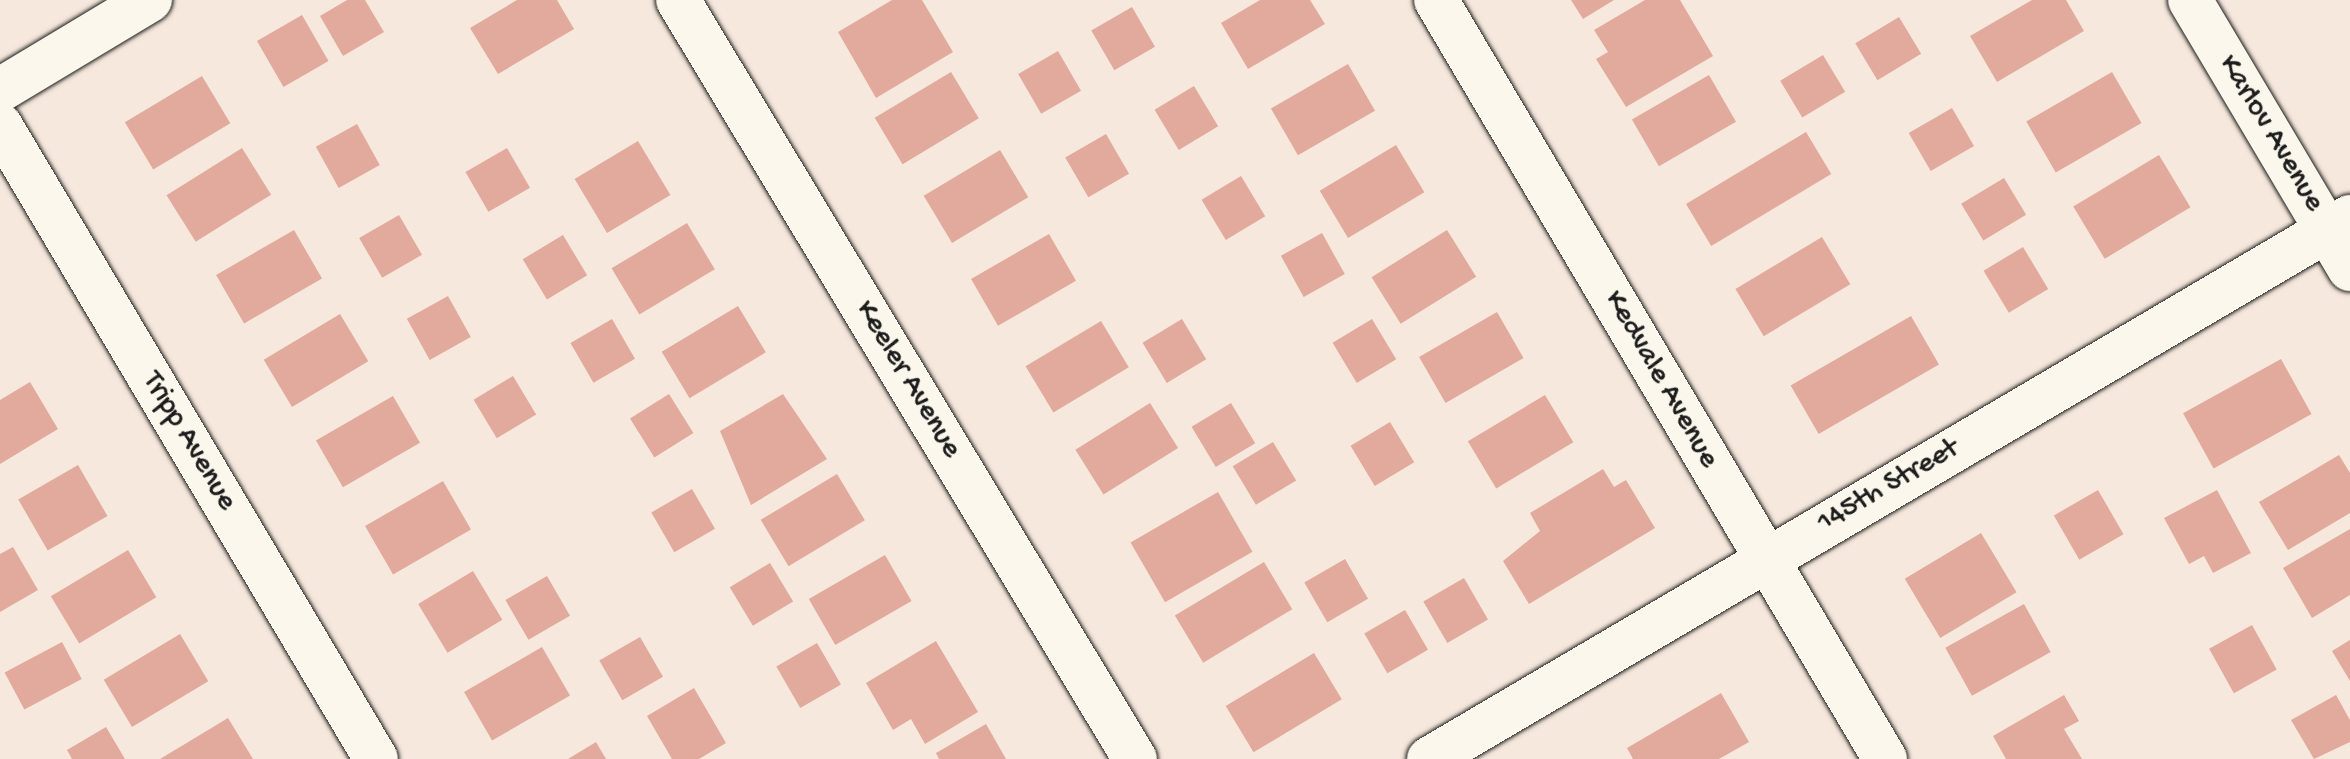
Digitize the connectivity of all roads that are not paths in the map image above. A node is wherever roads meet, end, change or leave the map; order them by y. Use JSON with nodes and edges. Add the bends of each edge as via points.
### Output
{"nodes":[{"id":1,"x":150,"y":0,"type":"edge"},
{"id":2,"x":678,"y":0,"type":"edge"},
{"id":3,"x":1436,"y":0,"type":"edge"},
{"id":4,"x":2190,"y":0,"type":"edge"},
{"id":5,"x":0,"y":90,"type":"edge"},
{"id":6,"x":0,"y":125,"type":"edge"},
{"id":7,"x":2339,"y":224,"type":"edge"},
{"id":8,"x":2350,"y":269,"type":"edge"},
{"id":9,"x":1766,"y":559,"type":"junction"},
{"id":10,"x":376,"y":759,"type":"edge"},
{"id":11,"x":1135,"y":759,"type":"edge"},
{"id":12,"x":1429,"y":759,"type":"edge"},
{"id":13,"x":1885,"y":759,"type":"edge"}],
"edges":[{"from":1,"to":5,"type":"street"},
{"from":2,"to":11,"type":"street","name":"Keeler Avenue"},
{"from":3,"to":9,"type":"street","name":"Kedvale Avenue"},
{"from":4,"to":7,"type":"street","name":"Karlov Avenue"},
{"from":6,"to":10,"type":"street","name":"Tripp Avenue"},
{"from":7,"to":8,"type":"street","name":"Karlov Avenue"},
{"from":7,"to":9,"type":"street","name":"145th Street"},
{"from":9,"to":12,"type":"street","name":"145th Street"},
{"from":9,"to":13,"type":"street","name":"Kedvale Avenue"}]}
